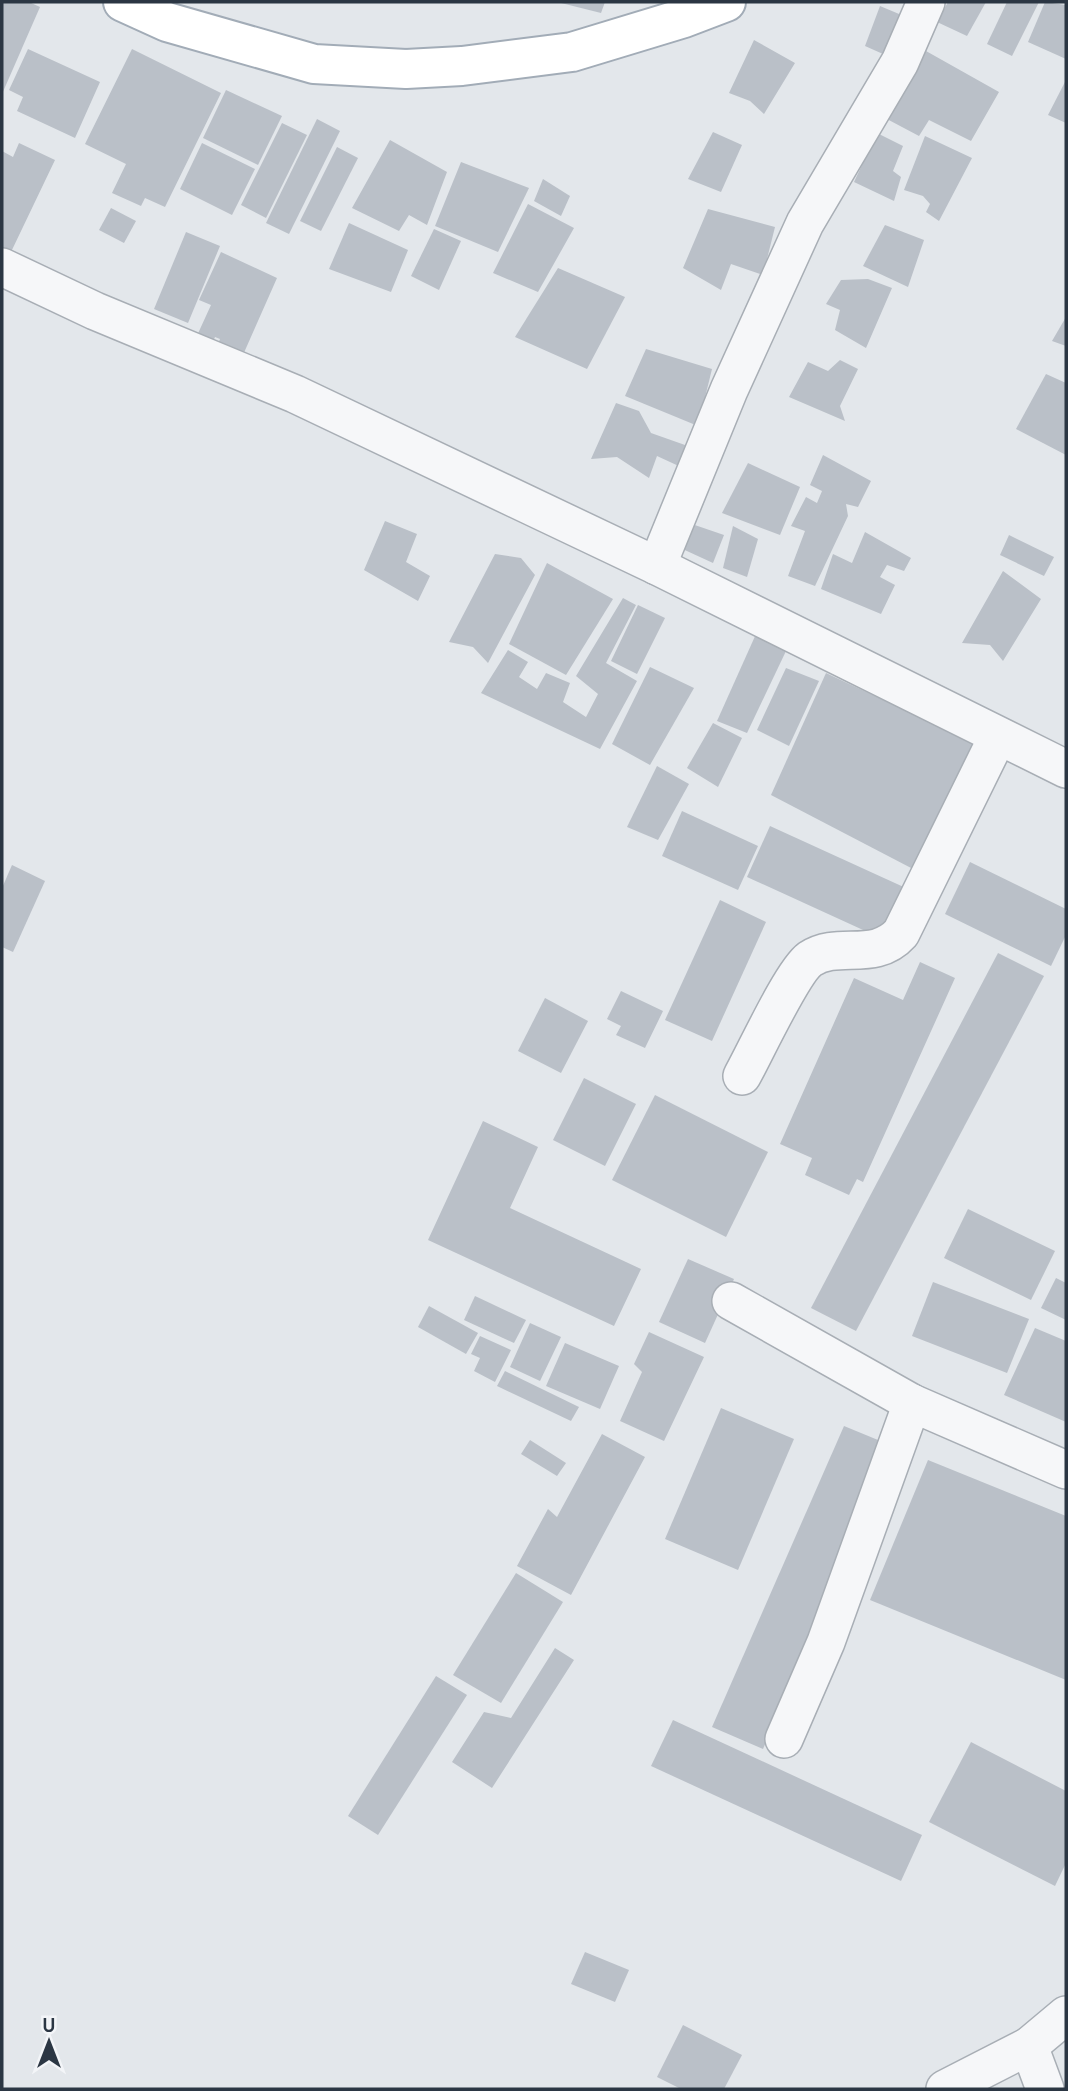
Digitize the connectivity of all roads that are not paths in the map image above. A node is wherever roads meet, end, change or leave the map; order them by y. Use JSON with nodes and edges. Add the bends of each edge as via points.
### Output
{"nodes":[{"id":1,"x":123,"y":2,"type":"edge"},
{"id":2,"x":726,"y":2,"type":"edge"},
{"id":3,"x":926,"y":2,"type":"edge"},
{"id":4,"x":169,"y":12,"type":"edge"},
{"id":5,"x":2,"y":267,"type":"edge"},
{"id":6,"x":657,"y":566,"type":"junction"},
{"id":7,"x":998,"y":736,"type":"junction"},
{"id":8,"x":1066,"y":769,"type":"edge"},
{"id":9,"x":742,"y":1076,"type":"dead end"},
{"id":10,"x":731,"y":1301,"type":"dead end"},
{"id":11,"x":912,"y":1403,"type":"junction"},
{"id":12,"x":1066,"y":1471,"type":"edge"},
{"id":13,"x":784,"y":1739,"type":"dead end"},
{"id":14,"x":1066,"y":2015,"type":"edge"},
{"id":15,"x":1029,"y":2046,"type":"junction"},
{"id":16,"x":945,"y":2089,"type":"edge"},
{"id":17,"x":1045,"y":2089,"type":"edge"}],
"edges":[{"from":1,"to":4,"type":"main road"},
{"from":2,"to":4,"type":"main road","via":[[572,52],[405,69],[314,64]]},
{"from":3,"to":6,"type":"street","via":[[900,62],[805,223],[729,390]]},
{"from":5,"to":6,"type":"street","via":[[295,394]]},
{"from":6,"to":7,"type":"street"},
{"from":7,"to":8,"type":"street"},
{"from":7,"to":9,"type":"street","via":[[901,933],[871,951],[831,951],[809,960]]},
{"from":10,"to":11,"type":"street"},
{"from":11,"to":12,"type":"street"},
{"from":11,"to":13,"type":"street","via":[[826,1642]]},
{"from":14,"to":15,"type":"street"},
{"from":15,"to":16,"type":"street"},
{"from":15,"to":17,"type":"street"}]}
